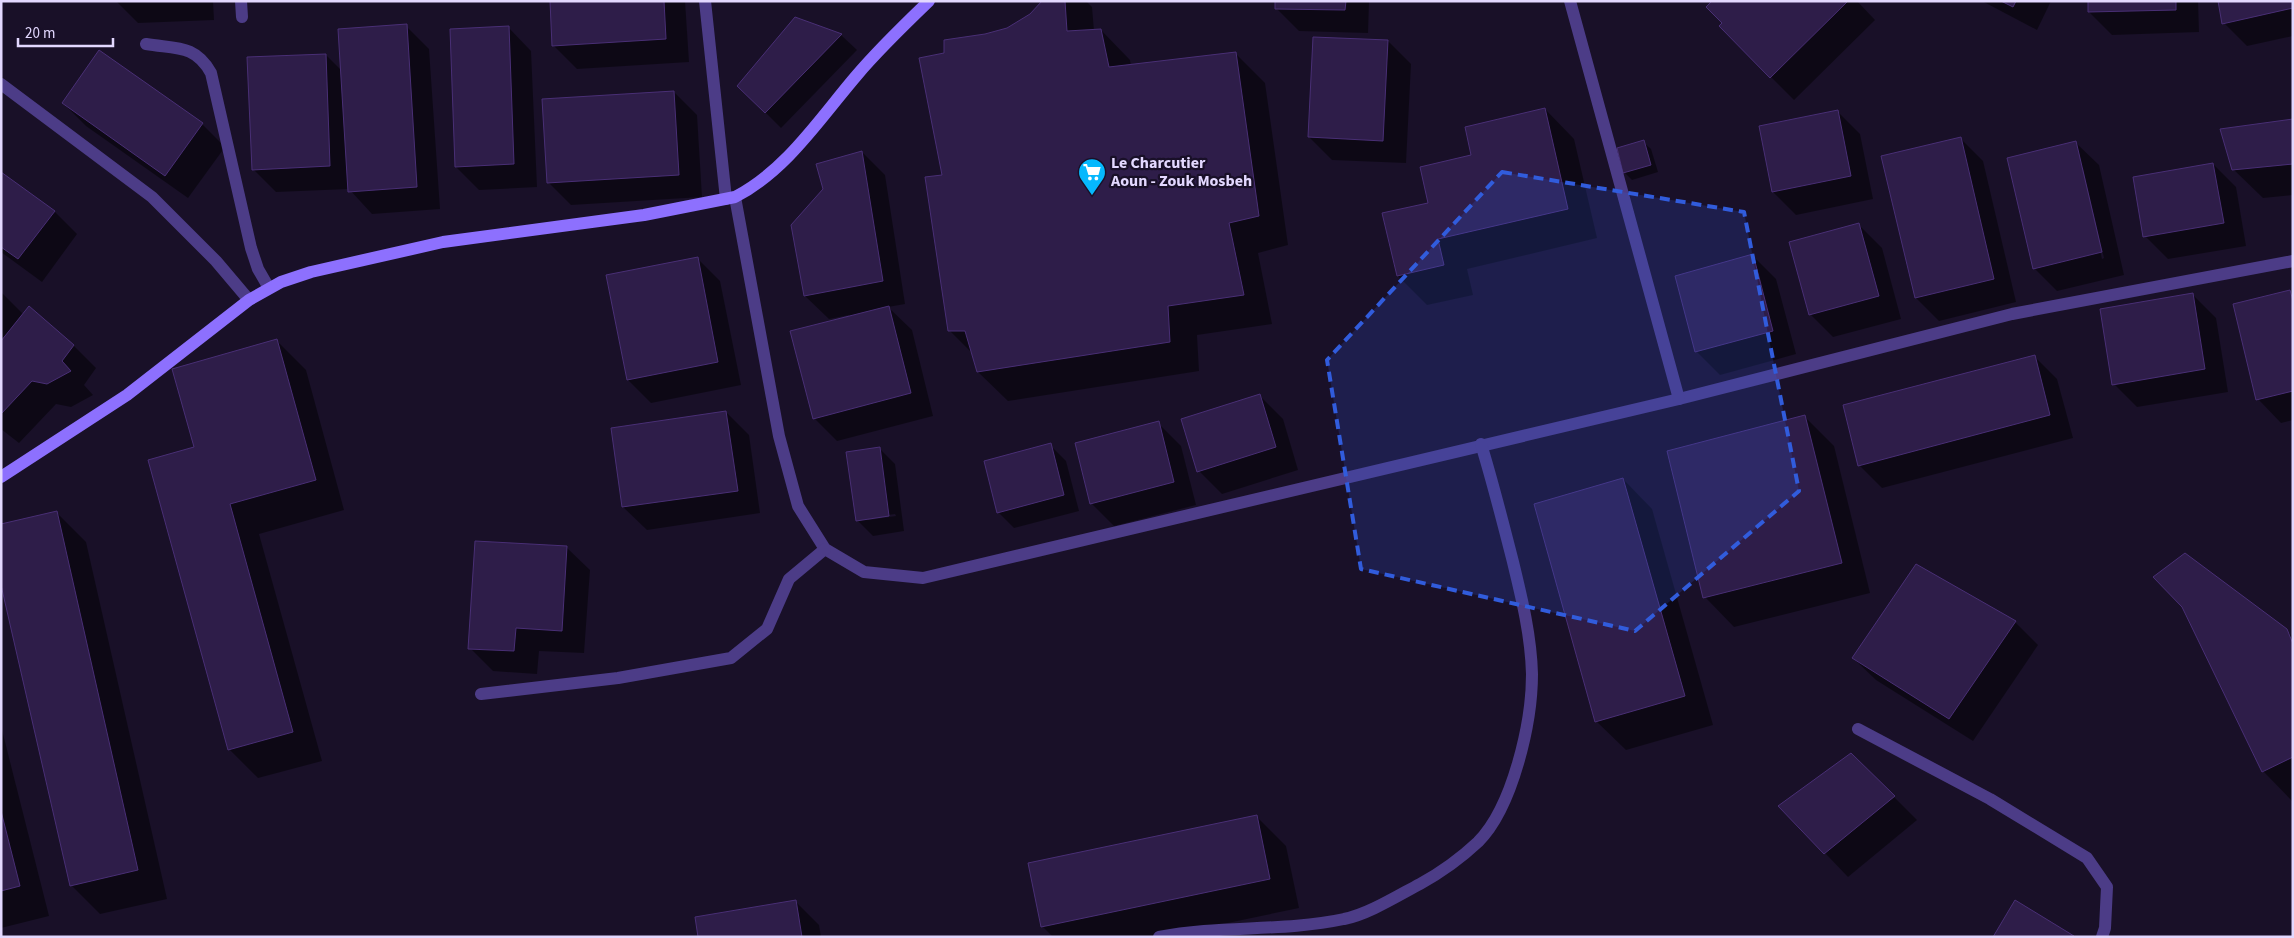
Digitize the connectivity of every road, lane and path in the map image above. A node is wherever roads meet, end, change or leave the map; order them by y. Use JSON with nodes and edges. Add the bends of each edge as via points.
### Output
{"nodes":[{"id":1,"x":241,"y":1,"type":"edge"},
{"id":2,"x":705,"y":1,"type":"edge"},
{"id":3,"x":929,"y":1,"type":"edge"},
{"id":4,"x":1570,"y":1,"type":"edge"},
{"id":5,"x":242,"y":17,"type":"dead end"},
{"id":6,"x":146,"y":44,"type":"dead end"},
{"id":7,"x":1,"y":84,"type":"edge"},
{"id":8,"x":731,"y":198,"type":"junction"},
{"id":9,"x":2293,"y":261,"type":"edge"},
{"id":10,"x":269,"y":288,"type":"junction"},
{"id":11,"x":249,"y":300,"type":"junction"},
{"id":12,"x":1679,"y":399,"type":"junction"},
{"id":13,"x":1481,"y":444,"type":"junction"},
{"id":14,"x":2,"y":475,"type":"edge"},
{"id":15,"x":825,"y":548,"type":"junction"},
{"id":16,"x":481,"y":694,"type":"dead end"},
{"id":17,"x":1858,"y":728,"type":"dead end"},
{"id":18,"x":1159,"y":937,"type":"edge"},
{"id":19,"x":2102,"y":937,"type":"edge"}],
"edges":[{"from":1,"to":5,"type":"street"},
{"from":2,"to":8,"type":"street"},
{"from":3,"to":8,"type":"main road","via":[[858,74],[771,173],[749,190]]},
{"from":4,"to":12,"type":"street"},
{"from":6,"to":10,"type":"street","via":[[192,51],[211,72],[251,248]]},
{"from":7,"to":11,"type":"street","via":[[152,197],[216,261]]},
{"from":8,"to":10,"type":"main road","via":[[644,216],[443,242],[311,272]]},
{"from":8,"to":15,"type":"street","via":[[779,436],[798,506]]},
{"from":9,"to":12,"type":"street","via":[[2012,314]]},
{"from":10,"to":11,"type":"main road"},
{"from":11,"to":14,"type":"main road","via":[[127,395]]},
{"from":12,"to":13,"type":"street"},
{"from":13,"to":15,"type":"street","via":[[923,578],[864,572]]},
{"from":13,"to":18,"type":"street","via":[[1517,577],[1528,629],[1532,675],[1521,757],[1503,806],[1479,841],[1438,874],[1346,919],[1283,928],[1203,929]]},
{"from":15,"to":16,"type":"street","via":[[789,578],[767,629],[731,658],[618,678]]},
{"from":17,"to":19,"type":"street","via":[[1990,799],[2087,858],[2107,887]]}]}
